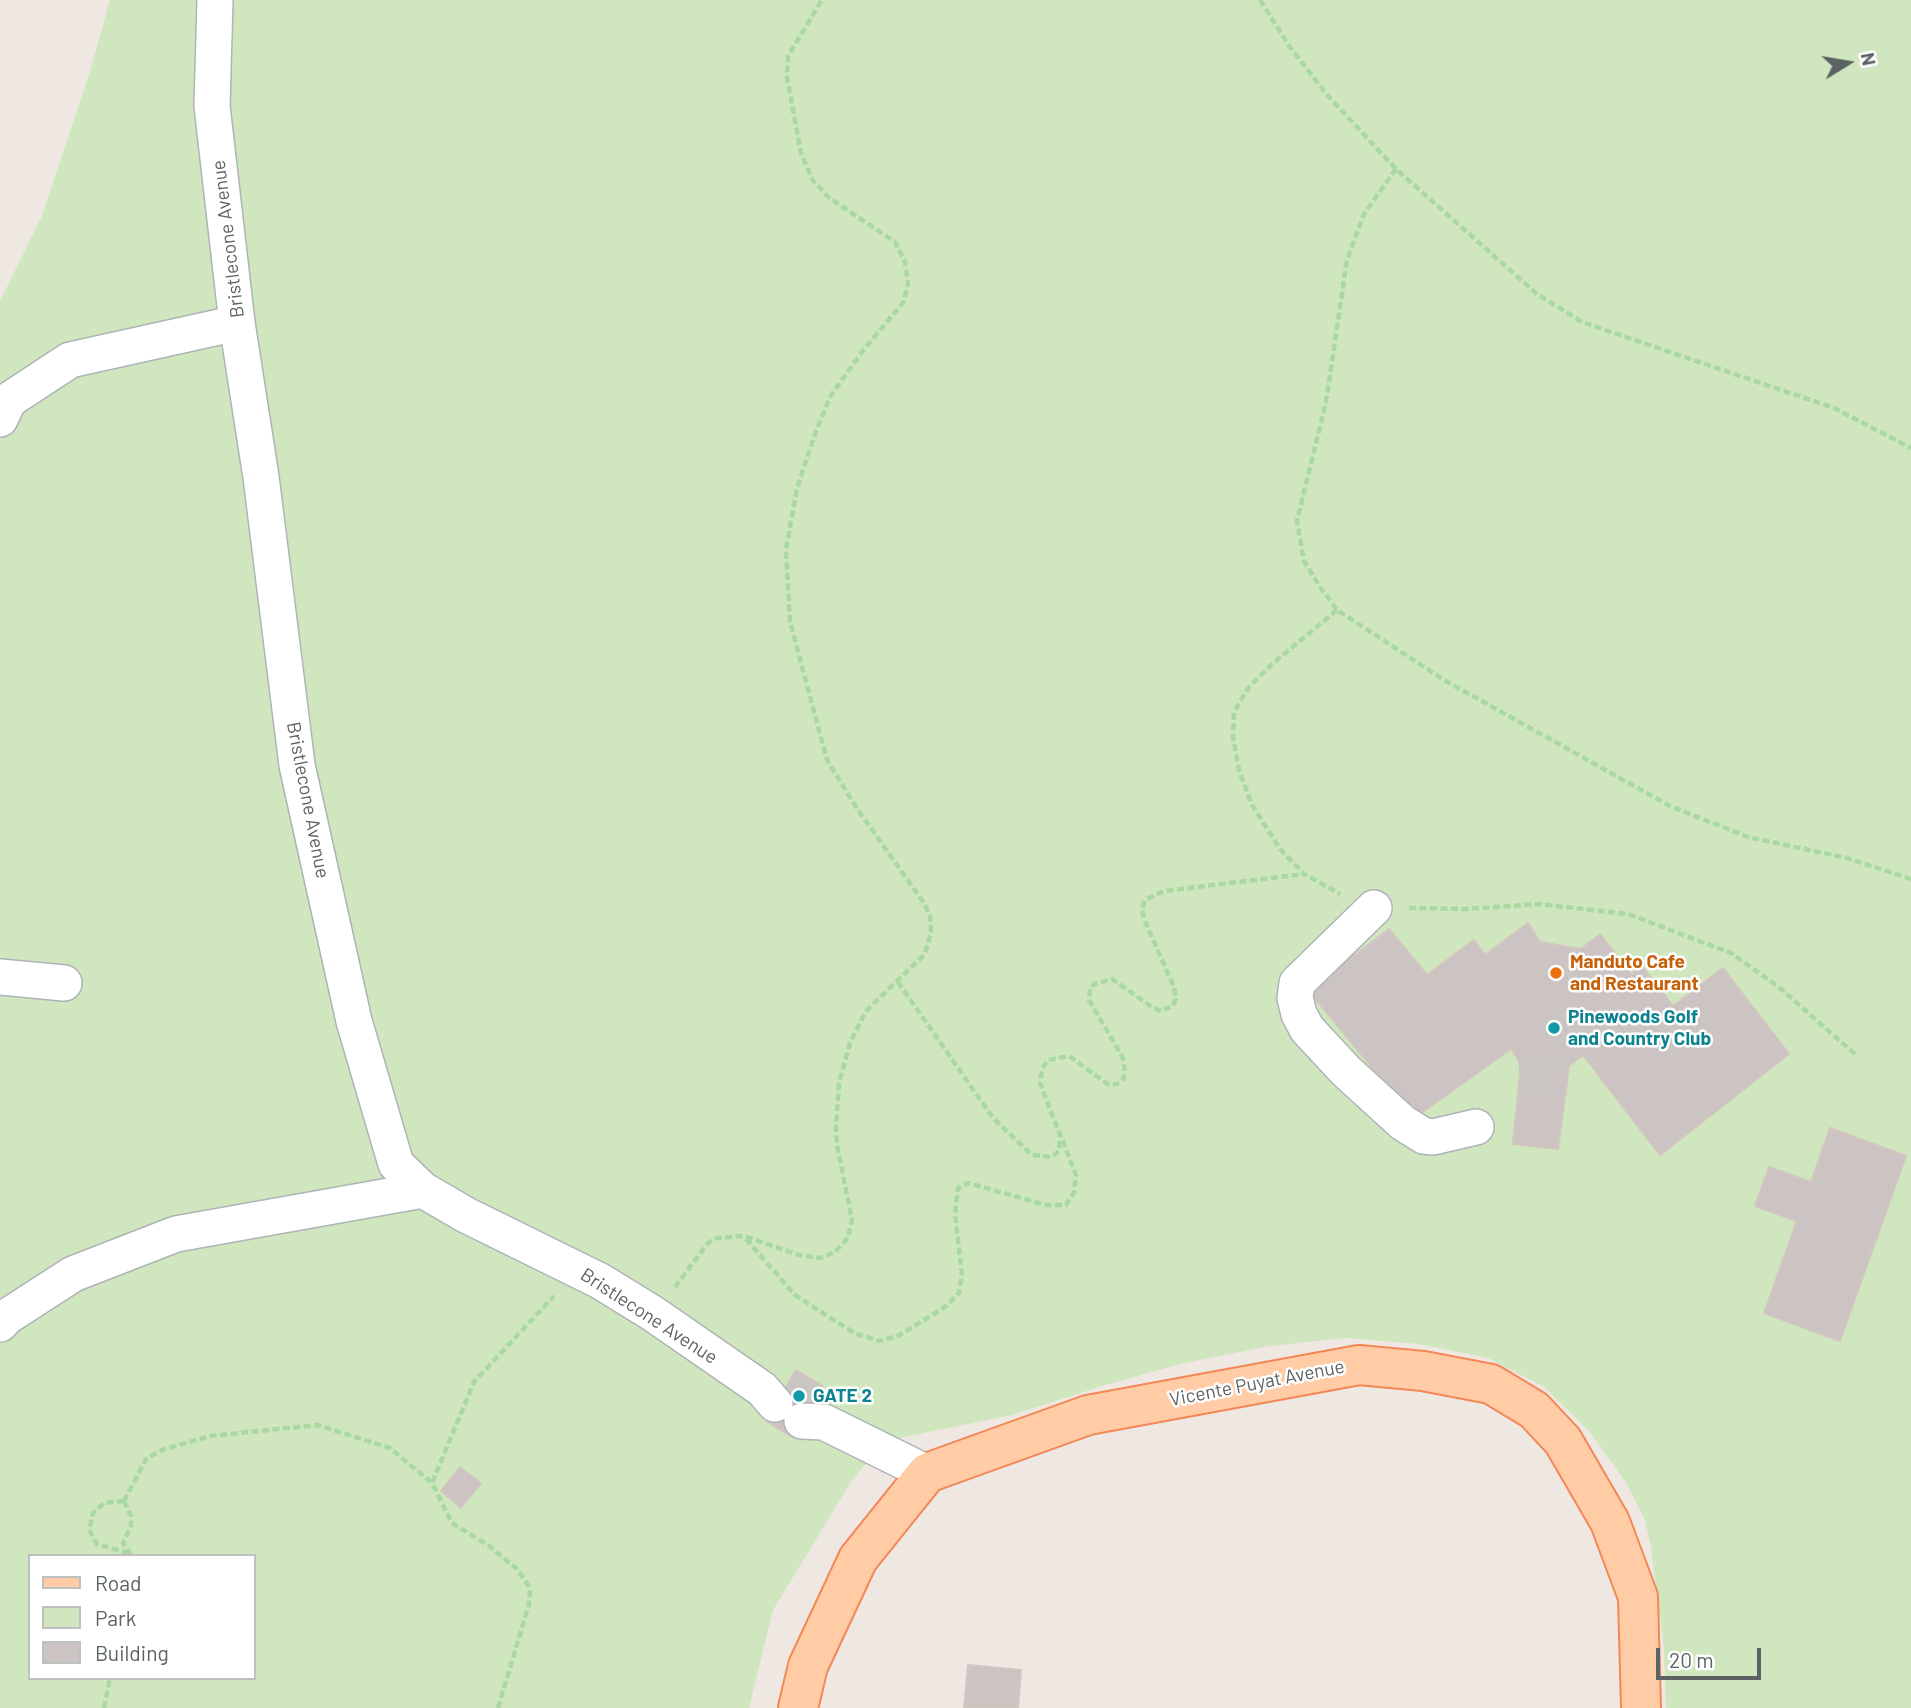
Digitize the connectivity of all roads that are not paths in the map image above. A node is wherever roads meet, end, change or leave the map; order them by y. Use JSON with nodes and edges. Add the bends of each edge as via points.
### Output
{"nodes":[{"id":1,"x":215,"y":0,"type":"edge"},
{"id":2,"x":237,"y":323,"type":"junction"},
{"id":3,"x":0,"y":419,"type":"edge"},
{"id":4,"x":1374,"y":908,"type":"road end"},
{"id":5,"x":0,"y":977,"type":"edge"},
{"id":6,"x":64,"y":983,"type":"dead end"},
{"id":7,"x":1476,"y":1127,"type":"dead end"},
{"id":8,"x":423,"y":1190,"type":"junction"},
{"id":9,"x":0,"y":1324,"type":"edge"},
{"id":10,"x":927,"y":1473,"type":"junction"},
{"id":11,"x":798,"y":1708,"type":"edge"},
{"id":12,"x":1641,"y":1708,"type":"edge"}],
"edges":[{"from":1,"to":2,"type":"street","name":"Bristlecone Avenue","via":[[212,106]]},
{"from":2,"to":3,"type":"street","via":[[70,360],[9,400]]},
{"from":2,"to":8,"type":"street","name":"Bristlecone Avenue","via":[[297,765],[354,1021],[396,1164]]},
{"from":4,"to":7,"type":"street","via":[[1297,983],[1299,1014],[1346,1070],[1403,1123],[1433,1137]]},
{"from":5,"to":6,"type":"street"},
{"from":8,"to":9,"type":"street","via":[[176,1234],[73,1274]]},
{"from":8,"to":10,"type":"street","name":"Bristlecone Avenue","via":[[579,1270],[793,1405]]},
{"from":10,"to":11,"type":"main road","via":[[858,1559],[808,1666]]},
{"from":10,"to":12,"type":"main road","name":"Vicente Puyat Avenue","via":[[1088,1415],[1359,1365],[1492,1384],[1534,1410],[1563,1441],[1610,1522],[1639,1597]]}]}
